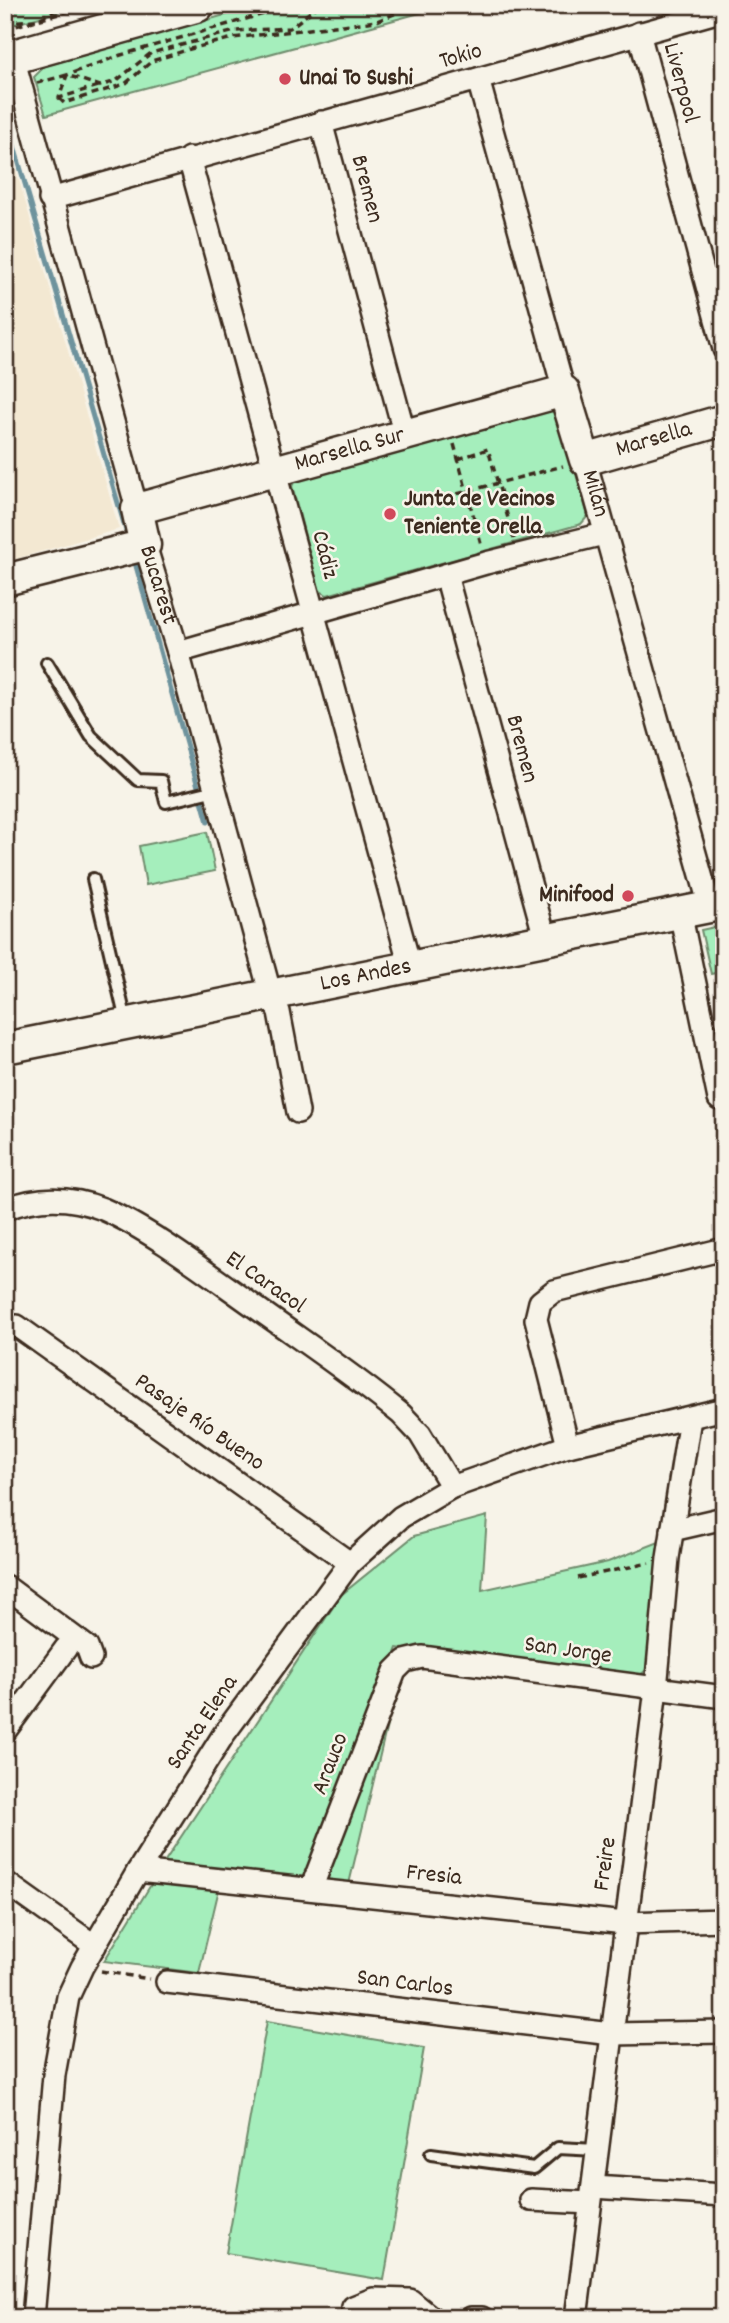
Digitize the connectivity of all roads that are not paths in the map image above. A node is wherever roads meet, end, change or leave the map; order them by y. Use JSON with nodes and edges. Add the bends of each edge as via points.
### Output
{"nodes":[{"id":1,"x":197,"y":5,"type":"edge"},
{"id":2,"x":724,"y":10,"type":"edge"},
{"id":3,"x":639,"y":33,"type":"junction"},
{"id":4,"x":11,"y":58,"type":"edge"},
{"id":5,"x":478,"y":79,"type":"junction"},
{"id":6,"x":321,"y":122,"type":"junction"},
{"id":7,"x":189,"y":158,"type":"junction"},
{"id":8,"x":50,"y":199,"type":"junction"},
{"id":9,"x":724,"y":349,"type":"edge"},
{"id":10,"x":564,"y":391,"type":"junction"},
{"id":11,"x":724,"y":420,"type":"edge"},
{"id":12,"x":404,"y":432,"type":"junction"},
{"id":13,"x":585,"y":460,"type":"junction"},
{"id":14,"x":274,"y":470,"type":"junction"},
{"id":15,"x":137,"y":509,"type":"junction"},
{"id":16,"x":604,"y":534,"type":"junction"},
{"id":17,"x":145,"y":545,"type":"junction"},
{"id":18,"x":446,"y":575,"type":"junction"},
{"id":19,"x":5,"y":580,"type":"edge"},
{"id":20,"x":312,"y":612,"type":"junction"},
{"id":21,"x":178,"y":652,"type":"junction"},
{"id":22,"x":47,"y":663,"type":"dead end"},
{"id":23,"x":216,"y":790,"type":"junction"},
{"id":24,"x":93,"y":879,"type":"dead end"},
{"id":25,"x":717,"y":905,"type":"edge"},
{"id":26,"x":680,"y":912,"type":"junction"},
{"id":27,"x":545,"y":938,"type":"junction"},
{"id":28,"x":410,"y":966,"type":"junction"},
{"id":29,"x":271,"y":996,"type":"junction"},
{"id":30,"x":127,"y":1024,"type":"junction"},
{"id":31,"x":5,"y":1048,"type":"edge"},
{"id":32,"x":719,"y":1100,"type":"dead end"},
{"id":33,"x":299,"y":1112,"type":"dead end"},
{"id":34,"x":5,"y":1209,"type":"edge"},
{"id":35,"x":724,"y":1249,"type":"edge"},
{"id":36,"x":17,"y":1326,"type":"dead end"},
{"id":37,"x":724,"y":1409,"type":"edge"},
{"id":38,"x":690,"y":1418,"type":"junction"},
{"id":39,"x":568,"y":1446,"type":"junction"},
{"id":40,"x":452,"y":1487,"type":"junction"},
{"id":41,"x":724,"y":1518,"type":"edge"},
{"id":42,"x":672,"y":1531,"type":"junction"},
{"id":43,"x":350,"y":1563,"type":"junction"},
{"id":44,"x":5,"y":1586,"type":"edge"},
{"id":45,"x":66,"y":1647,"type":"dead end"},
{"id":46,"x":90,"y":1658,"type":"dead end"},
{"id":47,"x":405,"y":1661,"type":"joint"},
{"id":48,"x":656,"y":1689,"type":"junction"},
{"id":49,"x":724,"y":1697,"type":"edge"},
{"id":50,"x":5,"y":1731,"type":"edge"},
{"id":51,"x":138,"y":1871,"type":"junction"},
{"id":52,"x":5,"y":1882,"type":"edge"},
{"id":53,"x":311,"y":1889,"type":"junction"},
{"id":54,"x":724,"y":1920,"type":"edge"},
{"id":55,"x":625,"y":1923,"type":"junction"},
{"id":56,"x":95,"y":1946,"type":"junction"},
{"id":57,"x":167,"y":1982,"type":"road end"},
{"id":58,"x":724,"y":2032,"type":"edge"},
{"id":59,"x":612,"y":2034,"type":"junction"},
{"id":60,"x":597,"y":2150,"type":"junction"},
{"id":61,"x":431,"y":2154,"type":"dead end"},
{"id":62,"x":592,"y":2195,"type":"junction"},
{"id":63,"x":724,"y":2195,"type":"edge"},
{"id":64,"x":531,"y":2200,"type":"dead end"},
{"id":65,"x":353,"y":2307,"type":"dead end"},
{"id":66,"x":33,"y":2318,"type":"edge"},
{"id":67,"x":432,"y":2318,"type":"edge"},
{"id":68,"x":471,"y":2318,"type":"edge"},
{"id":69,"x":482,"y":2318,"type":"edge"},
{"id":70,"x":576,"y":2318,"type":"edge"}],
"edges":[{"from":1,"to":4,"type":"main road"},
{"from":2,"to":3,"type":"street","name":"Tokio"},
{"from":3,"to":5,"type":"street","name":"Tokio"},
{"from":3,"to":9,"type":"street","name":"Liverpool"},
{"from":4,"to":8,"type":"street","name":"Bucarest"},
{"from":5,"to":6,"type":"street","name":"Tokio"},
{"from":5,"to":10,"type":"street","name":"Milán"},
{"from":6,"to":7,"type":"street","name":"Tokio"},
{"from":6,"to":12,"type":"street","name":"Bremen"},
{"from":7,"to":8,"type":"street","name":"Tokio"},
{"from":7,"to":14,"type":"street","name":"Cádiz"},
{"from":8,"to":15,"type":"street","name":"Bucarest"},
{"from":10,"to":12,"type":"street","name":"Marsella Sur"},
{"from":10,"to":13,"type":"street","name":"Milán"},
{"from":11,"to":13,"type":"street","name":"Marsella"},
{"from":12,"to":14,"type":"street","name":"Marsella Sur"},
{"from":13,"to":16,"type":"street","name":"Milán"},
{"from":14,"to":15,"type":"street","name":"Marsella Sur"},
{"from":14,"to":20,"type":"street","name":"Cádiz"},
{"from":15,"to":17,"type":"street","name":"Bucarest"},
{"from":16,"to":18,"type":"street"},
{"from":16,"to":25,"type":"street","name":"Milán"},
{"from":17,"to":19,"type":"street"},
{"from":17,"to":21,"type":"street","name":"Bucarest"},
{"from":18,"to":20,"type":"street"},
{"from":18,"to":27,"type":"street","name":"Bremen"},
{"from":20,"to":21,"type":"street"},
{"from":20,"to":28,"type":"street","name":"Cádiz"},
{"from":21,"to":23,"type":"street","name":"Bucarest"},
{"from":22,"to":23,"type":"lane","via":[[91,736],[138,780],[161,781],[166,802]]},
{"from":23,"to":29,"type":"street","name":"Bucarest"},
{"from":24,"to":30,"type":"lane"},
{"from":25,"to":26,"type":"street","name":"Los Andes"},
{"from":26,"to":27,"type":"street","name":"Los Andes"},
{"from":26,"to":32,"type":"street"},
{"from":27,"to":28,"type":"street","name":"Los Andes"},
{"from":28,"to":29,"type":"street","name":"Los Andes"},
{"from":29,"to":30,"type":"street","name":"Los Andes"},
{"from":29,"to":33,"type":"street","name":"Bucarest","via":[[279,1012]]},
{"from":30,"to":31,"type":"street","name":"Los Andes"},
{"from":34,"to":40,"type":"street","name":"El Caracol","via":[[47,1197],[101,1208],[128,1223],[213,1277],[377,1394],[420,1434]]},
{"from":35,"to":39,"type":"street","via":[[554,1291],[540,1302],[536,1319]]},
{"from":36,"to":43,"type":"street","name":"Pasaje Río Bueno"},
{"from":37,"to":38,"type":"street","name":"Santa Elena"},
{"from":38,"to":39,"type":"street","name":"Santa Elena"},
{"from":38,"to":42,"type":"street","name":"Freire"},
{"from":39,"to":40,"type":"street","name":"Santa Elena"},
{"from":40,"to":43,"type":"street","name":"Santa Elena","via":[[401,1517]]},
{"from":41,"to":42,"type":"street"},
{"from":42,"to":48,"type":"street","name":"Freire"},
{"from":43,"to":51,"type":"street","name":"Santa Elena","via":[[224,1734]]},
{"from":44,"to":46,"type":"street","via":[[87,1647]]},
{"from":45,"to":50,"type":"street"},
{"from":47,"to":48,"type":"street","name":"San Jorge","via":[[422,1657]]},
{"from":47,"to":53,"type":"street","name":"Arauco","via":[[395,1671]]},
{"from":48,"to":49,"type":"street","name":"San Jorge"},
{"from":48,"to":55,"type":"street","name":"Freire"},
{"from":51,"to":53,"type":"street","name":"Fresia"},
{"from":51,"to":56,"type":"street","name":"Santa Elena"},
{"from":52,"to":56,"type":"street"},
{"from":53,"to":55,"type":"street","name":"Fresia"},
{"from":54,"to":55,"type":"street","name":"Fresia"},
{"from":55,"to":59,"type":"street","name":"Freire"},
{"from":56,"to":66,"type":"street","name":"Santa Elena","via":[[65,2010],[54,2076]]},
{"from":57,"to":59,"type":"street","name":"San Carlos"},
{"from":58,"to":59,"type":"street","name":"San Carlos"},
{"from":59,"to":60,"type":"street","name":"Freire"},
{"from":60,"to":61,"type":"lane","via":[[558,2148],[534,2168]]},
{"from":60,"to":62,"type":"street","name":"Freire"},
{"from":62,"to":63,"type":"street"},
{"from":62,"to":64,"type":"street"},
{"from":62,"to":70,"type":"street","name":"Freire"},
{"from":65,"to":67,"type":"street","via":[[373,2299],[410,2300]]},
{"from":68,"to":69,"type":"street"}]}
